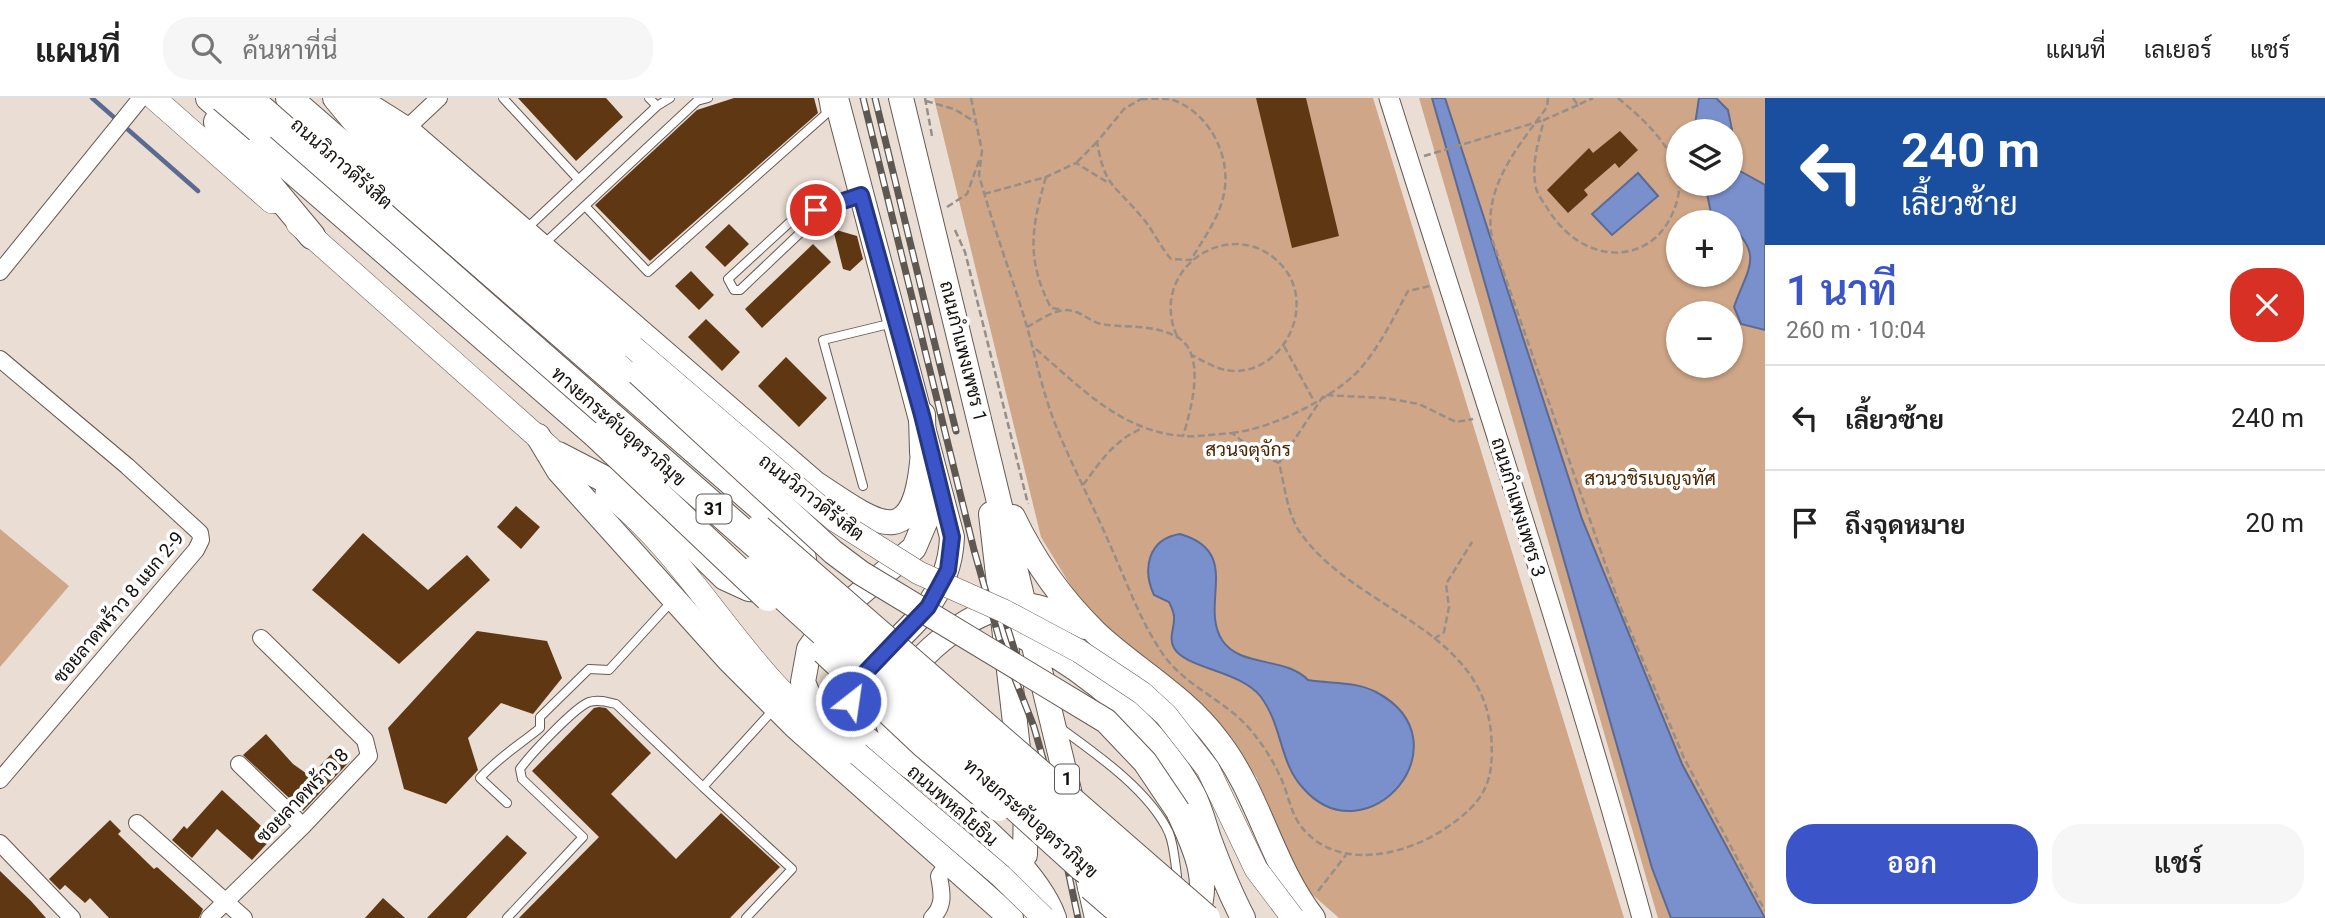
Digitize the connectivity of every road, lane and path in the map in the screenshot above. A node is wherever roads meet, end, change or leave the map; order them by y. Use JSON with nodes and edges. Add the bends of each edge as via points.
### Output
{"nodes":[{"id":1,"x":141,"y":98,"type":"edge"},
{"id":2,"x":153,"y":98,"type":"edge"},
{"id":3,"x":198,"y":98,"type":"edge"},
{"id":4,"x":209,"y":98,"type":"edge"},
{"id":5,"x":223,"y":98,"type":"edge"},
{"id":6,"x":248,"y":98,"type":"edge"},
{"id":7,"x":268,"y":98,"type":"edge"},
{"id":8,"x":289,"y":98,"type":"edge"},
{"id":9,"x":335,"y":98,"type":"edge"},
{"id":10,"x":343,"y":98,"type":"edge"},
{"id":11,"x":357,"y":98,"type":"edge"},
{"id":12,"x":439,"y":98,"type":"edge"},
{"id":13,"x":503,"y":98,"type":"edge"},
{"id":14,"x":649,"y":98,"type":"edge"},
{"id":15,"x":670,"y":98,"type":"edge"},
{"id":16,"x":708,"y":98,"type":"edge"},
{"id":17,"x":823,"y":98,"type":"edge"},
{"id":18,"x":971,"y":98,"type":"edge"},
{"id":19,"x":1180,"y":98,"type":"edge"},
{"id":20,"x":1389,"y":98,"type":"edge"},
{"id":21,"x":1548,"y":98,"type":"edge"},
{"id":22,"x":1573,"y":98,"type":"edge"},
{"id":23,"x":1593,"y":98,"type":"edge"},
{"id":24,"x":1618,"y":98,"type":"edge"},
{"id":25,"x":1171,"y":99,"type":"edge"},
{"id":26,"x":913,"y":100,"type":"edge"},
{"id":27,"x":1578,"y":104,"type":"junction"},
{"id":28,"x":840,"y":105,"type":"edge"},
{"id":29,"x":657,"y":106,"type":"junction"},
{"id":30,"x":1544,"y":120,"type":"junction"},
{"id":31,"x":977,"y":122,"type":"junction"},
{"id":32,"x":1536,"y":122,"type":"junction"},
{"id":33,"x":406,"y":129,"type":"junction"},
{"id":34,"x":933,"y":141,"type":"dead end"},
{"id":35,"x":1097,"y":142,"type":"junction"},
{"id":36,"x":1666,"y":146,"type":"edge"},
{"id":37,"x":982,"y":151,"type":"junction"},
{"id":38,"x":1433,"y":154,"type":"dead end"},
{"id":39,"x":1076,"y":163,"type":"junction"},
{"id":40,"x":1046,"y":177,"type":"junction"},
{"id":41,"x":579,"y":179,"type":"junction"},
{"id":42,"x":1108,"y":183,"type":"junction"},
{"id":43,"x":984,"y":194,"type":"junction"},
{"id":44,"x":861,"y":195,"type":"junction"},
{"id":45,"x":1677,"y":196,"type":"edge"},
{"id":46,"x":585,"y":206,"type":"junction"},
{"id":47,"x":937,"y":210,"type":"junction"},
{"id":48,"x":807,"y":220,"type":"junction"},
{"id":49,"x":312,"y":236,"type":"junction"},
{"id":50,"x":534,"y":237,"type":"junction"},
{"id":51,"x":1191,"y":260,"type":"junction"},
{"id":52,"x":0,"y":272,"type":"edge"},
{"id":53,"x":1447,"y":282,"type":"junction"},
{"id":54,"x":1060,"y":309,"type":"junction"},
{"id":55,"x":896,"y":322,"type":"junction"},
{"id":56,"x":1027,"y":327,"type":"junction"},
{"id":57,"x":1177,"y":336,"type":"junction"},
{"id":58,"x":1031,"y":345,"type":"junction"},
{"id":59,"x":1284,"y":346,"type":"junction"},
{"id":60,"x":1192,"y":355,"type":"junction"},
{"id":61,"x":0,"y":359,"type":"edge"},
{"id":62,"x":1324,"y":395,"type":"junction"},
{"id":63,"x":1314,"y":401,"type":"junction"},
{"id":64,"x":922,"y":415,"type":"junction"},
{"id":65,"x":1491,"y":415,"type":"junction"},
{"id":66,"x":1143,"y":428,"type":"junction"},
{"id":67,"x":1232,"y":433,"type":"junction"},
{"id":68,"x":538,"y":436,"type":"junction"},
{"id":69,"x":1183,"y":436,"type":"junction"},
{"id":70,"x":923,"y":452,"type":"junction"},
{"id":71,"x":558,"y":455,"type":"junction"},
{"id":72,"x":1279,"y":463,"type":"junction"},
{"id":73,"x":995,"y":479,"type":"junction"},
{"id":74,"x":815,"y":483,"type":"junction"},
{"id":75,"x":1083,"y":485,"type":"junction"},
{"id":76,"x":863,"y":486,"type":"dead end"},
{"id":77,"x":1028,"y":505,"type":"dead end"},
{"id":78,"x":1472,"y":542,"type":"dead end"},
{"id":79,"x":804,"y":570,"type":"junction"},
{"id":80,"x":948,"y":570,"type":"junction"},
{"id":81,"x":675,"y":598,"type":"junction"},
{"id":82,"x":1003,"y":614,"type":"junction"},
{"id":83,"x":1098,"y":634,"type":"junction"},
{"id":84,"x":261,"y":638,"type":"dead end"},
{"id":85,"x":1434,"y":639,"type":"junction"},
{"id":86,"x":1033,"y":642,"type":"junction"},
{"id":87,"x":915,"y":665,"type":"junction"},
{"id":88,"x":1184,"y":705,"type":"junction"},
{"id":89,"x":776,"y":707,"type":"junction"},
{"id":90,"x":818,"y":719,"type":"junction"},
{"id":91,"x":1051,"y":721,"type":"junction"},
{"id":92,"x":1014,"y":736,"type":"junction"},
{"id":93,"x":239,"y":764,"type":"dead end"},
{"id":94,"x":913,"y":767,"type":"junction"},
{"id":95,"x":0,"y":780,"type":"edge"},
{"id":96,"x":703,"y":787,"type":"junction"},
{"id":97,"x":949,"y":799,"type":"junction"},
{"id":98,"x":507,"y":803,"type":"dead end"},
{"id":99,"x":137,"y":823,"type":"dead end"},
{"id":100,"x":303,"y":826,"type":"junction"},
{"id":101,"x":993,"y":840,"type":"junction"},
{"id":102,"x":0,"y":843,"type":"edge"},
{"id":103,"x":1346,"y":855,"type":"junction"},
{"id":104,"x":1020,"y":865,"type":"junction"},
{"id":105,"x":1081,"y":866,"type":"junction"},
{"id":106,"x":955,"y":867,"type":"junction"},
{"id":107,"x":997,"y":880,"type":"junction"},
{"id":108,"x":226,"y":902,"type":"junction"},
{"id":109,"x":1765,"y":911,"type":"edge"},
{"id":110,"x":1008,"y":914,"type":"edge"},
{"id":111,"x":1304,"y":914,"type":"edge"},
{"id":112,"x":72,"y":918,"type":"edge"},
{"id":113,"x":209,"y":918,"type":"edge"},
{"id":114,"x":244,"y":918,"type":"edge"},
{"id":115,"x":507,"y":918,"type":"edge"},
{"id":116,"x":746,"y":918,"type":"edge"},
{"id":117,"x":932,"y":918,"type":"edge"},
{"id":118,"x":1044,"y":918,"type":"edge"},
{"id":119,"x":1054,"y":918,"type":"edge"},
{"id":120,"x":1097,"y":918,"type":"edge"},
{"id":121,"x":1126,"y":918,"type":"edge"},
{"id":122,"x":1152,"y":918,"type":"edge"},
{"id":123,"x":1182,"y":918,"type":"edge"},
{"id":124,"x":1195,"y":918,"type":"edge"},
{"id":125,"x":1207,"y":918,"type":"edge"},
{"id":126,"x":1243,"y":918,"type":"edge"},
{"id":127,"x":1261,"y":918,"type":"edge"},
{"id":128,"x":1642,"y":918,"type":"edge"}],
"edges":[{"from":1,"to":52,"type":"street"},
{"from":2,"to":49,"type":"main road"},
{"from":3,"to":49,"type":"highway"},
{"from":4,"to":121,"type":"highway","name":"ถนนวิภาวดีรังสิต","number":"31","bridge":true,"via":[[597,436],[923,744]]},
{"from":5,"to":105,"type":"highway","name":"ทางยกระดับอุตราภิมุข","number":"31","bridge":true,"via":[[603,431]]},
{"from":6,"to":123,"type":"highway","name":"ทางยกระดับอุตราภิมุข","number":"31","bridge":true},
{"from":7,"to":125,"type":"highway","name":"ถนนวิภาวดีรังสิต","number":"31","bridge":true},
{"from":8,"to":79,"type":"highway","via":[[784,528],[798,543]]},
{"from":9,"to":124,"type":"main road","bridge":true,"via":[[383,156],[638,373],[851,566],[1107,721],[1145,762],[1192,841],[1203,880]]},
{"from":10,"to":111,"type":"main road","name":"ถนนวิภาวดีรังสิต","bridge":true,"via":[[835,520],[919,573],[1079,651],[1142,693],[1166,715],[1208,769],[1256,869]]},
{"from":11,"to":33,"type":"main road"},
{"from":12,"to":33,"type":"street"},
{"from":13,"to":41,"type":"lane"},
{"from":14,"to":29,"type":"lane"},
{"from":15,"to":29,"type":"lane"},
{"from":16,"to":46,"type":"lane","via":[[697,102]]},
{"from":17,"to":46,"type":"lane","via":[[826,114],[648,272]]},
{"from":18,"to":31,"type":"path"},
{"from":19,"to":25,"type":"path"},
{"from":20,"to":53,"type":"street","name":"ถนนกำแพงเพชร 3"},
{"from":21,"to":32,"type":"path"},
{"from":22,"to":27,"type":"path"},
{"from":23,"to":27,"type":"path"},
{"from":24,"to":36,"type":"path"},
{"from":25,"to":35,"type":"path","via":[[1141,99],[1124,109]]},
{"from":25,"to":51,"type":"path","via":[[1195,110],[1211,129],[1223,158],[1225,187],[1214,223]]},
{"from":26,"to":31,"type":"path","via":[[954,109]]},
{"from":26,"to":34,"type":"path"},
{"from":26,"to":47,"type":"main road","name":"ถนนกำแพงเพชร 1"},
{"from":27,"to":30,"type":"path"},
{"from":28,"to":44,"type":"main road","name":"ถนนพหลโยธิน"},
{"from":29,"to":41,"type":"lane"},
{"from":30,"to":32,"type":"path"},
{"from":30,"to":45,"type":"path","via":[[1534,159],[1536,191],[1571,238],[1599,252],[1627,252],[1652,242],[1671,223]]},
{"from":31,"to":37,"type":"path"},
{"from":32,"to":38,"type":"path"},
{"from":32,"to":109,"type":"path","via":[[1513,154],[1489,205],[1493,242],[1620,606],[1684,758]]},
{"from":33,"to":50,"type":"main road"},
{"from":35,"to":39,"type":"path"},
{"from":35,"to":42,"type":"path"},
{"from":37,"to":43,"type":"path","via":[[979,175]]},
{"from":37,"to":47,"type":"path","via":[[967,194]]},
{"from":39,"to":40,"type":"path"},
{"from":39,"to":42,"type":"path"},
{"from":40,"to":43,"type":"path"},
{"from":40,"to":54,"type":"path","via":[[1033,230],[1032,259],[1051,308]]},
{"from":41,"to":50,"type":"lane"},
{"from":42,"to":51,"type":"path","via":[[1141,215],[1171,259]]},
{"from":43,"to":56,"type":"path"},
{"from":44,"to":48,"type":"lane","via":[[816,210]]},
{"from":44,"to":55,"type":"main road","name":"ถนนพหลโยธิน"},
{"from":46,"to":50,"type":"lane"},
{"from":47,"to":73,"type":"main road","name":"ถนนกำแพงเพชร 1"},
{"from":47,"to":77,"type":"path","via":[[965,252]]},
{"from":48,"to":48,"type":"lane","via":[[799,234],[740,290],[734,290],[729,279],[789,223]]},
{"from":49,"to":68,"type":"main road"},
{"from":50,"to":74,"type":"main road"},
{"from":51,"to":57,"type":"path","via":[[1176,280],[1170,304]]},
{"from":51,"to":59,"type":"path","via":[[1215,247],[1241,244],[1268,253],[1285,270],[1297,295],[1296,323]]},
{"from":53,"to":62,"type":"path","via":[[1408,291],[1359,370]]},
{"from":53,"to":65,"type":"street","name":"ถนนกำแพงเพชร 3"},
{"from":54,"to":56,"type":"path"},
{"from":54,"to":57,"type":"path","via":[[1098,323]]},
{"from":55,"to":64,"type":"main road","name":"ถนนพหลโยธิน"},
{"from":55,"to":76,"type":"lane","via":[[823,340]]},
{"from":56,"to":58,"type":"path"},
{"from":57,"to":60,"type":"path"},
{"from":58,"to":66,"type":"path","via":[[1109,412]]},
{"from":58,"to":75,"type":"path","via":[[1055,424]]},
{"from":59,"to":60,"type":"path","via":[[1261,365],[1238,371],[1216,369]]},
{"from":59,"to":63,"type":"path"},
{"from":60,"to":69,"type":"path","via":[[1195,394]]},
{"from":61,"to":95,"type":"street","name":"ซอยลาดพร้าว 8 แยก 2-9","via":[[168,502],[200,533],[201,540]]},
{"from":62,"to":63,"type":"path"},
{"from":62,"to":65,"type":"path","via":[[1419,404],[1456,422]]},
{"from":62,"to":72,"type":"path"},
{"from":63,"to":67,"type":"path","via":[[1256,430]]},
{"from":64,"to":70,"type":"highway"},
{"from":64,"to":80,"type":"main road","name":"ถนนพหลโยธิน","via":[[949,519]]},
{"from":65,"to":128,"type":"street","name":"ถนนกำแพงเพชร 3"},
{"from":66,"to":69,"type":"path"},
{"from":66,"to":75,"type":"path","via":[[1111,448]]},
{"from":67,"to":69,"type":"path"},
{"from":67,"to":72,"type":"path"},
{"from":68,"to":71,"type":"main road"},
{"from":68,"to":81,"type":"main road","via":[[559,471]]},
{"from":70,"to":74,"type":"main road","via":[[917,500],[908,514],[889,523],[870,519]]},
{"from":70,"to":90,"type":"main road","via":[[926,520],[914,548],[831,618],[809,649],[803,682]]},
{"from":71,"to":79,"type":"highway","via":[[616,485],[682,536],[725,577],[762,589],[789,581]]},
{"from":71,"to":90,"type":"main road","via":[[652,533],[775,684]]},
{"from":72,"to":85,"type":"path","via":[[1299,533],[1318,554]]},
{"from":73,"to":82,"type":"main road","name":"ถนนกำแพงเพชร 1"},
{"from":73,"to":83,"type":"main road","via":[[1041,567]]},
{"from":74,"to":79,"type":"main road","via":[[830,509],[830,525],[825,541]]},
{"from":75,"to":103,"type":"path","via":[[1166,659],[1252,731],[1279,774],[1298,823],[1319,844]]},
{"from":78,"to":85,"type":"path","via":[[1446,584],[1449,607],[1444,632]]},
{"from":80,"to":87,"type":"main road","via":[[944,594]]},
{"from":80,"to":94,"type":"main road","name":"ถนนพหลโยธิน","via":[[928,607],[864,674],[851,701],[856,727]]},
{"from":81,"to":89,"type":"main road"},
{"from":81,"to":98,"type":"lane","via":[[609,670],[589,669],[540,718],[540,728],[502,754],[480,778]]},
{"from":82,"to":83,"type":"main road","via":[[1067,618]]},
{"from":82,"to":86,"type":"main road"},
{"from":82,"to":87,"type":"main road","via":[[966,622]]},
{"from":82,"to":92,"type":"main road","name":"ถนนกำแพงเพชร 1"},
{"from":83,"to":88,"type":"main road"},
{"from":84,"to":100,"type":"street","name":"ซอยลาดพร้าว 8","via":[[368,746],[369,756],[363,765]]},
{"from":85,"to":103,"type":"path","via":[[1462,662],[1479,684],[1491,732],[1487,789],[1474,808],[1425,841],[1376,855]]},
{"from":86,"to":91,"type":"main road","number":"1"},
{"from":86,"to":126,"type":"main road","via":[[1128,710],[1162,748],[1194,795]]},
{"from":87,"to":94,"type":"main road","via":[[887,713],[893,736]]},
{"from":88,"to":111,"type":"main road","via":[[1218,740],[1233,764]]},
{"from":88,"to":127,"type":"main road","via":[[1159,704],[1152,712],[1153,721],[1209,807],[1241,888]]},
{"from":89,"to":96,"type":"lane"},
{"from":89,"to":106,"type":"main road"},
{"from":90,"to":118,"type":"main road","bridge":true},
{"from":91,"to":120,"type":"main road","number":"1"},
{"from":91,"to":122,"type":"lane","via":[[1148,801],[1169,834],[1177,876]]},
{"from":92,"to":97,"type":"main road","via":[[1014,764],[1000,791],[975,801]]},
{"from":92,"to":104,"type":"main road","via":[[1026,798],[1028,841]]},
{"from":93,"to":100,"type":"street"},
{"from":94,"to":97,"type":"main road","name":"ถนนพหลโยธิน"},
{"from":96,"to":115,"type":"lane","via":[[616,704],[588,703],[520,769],[522,779],[583,837]]},
{"from":96,"to":116,"type":"lane","via":[[792,869]]},
{"from":97,"to":101,"type":"main road","name":"ถนนพหลโยธิน"},
{"from":99,"to":108,"type":"street"},
{"from":100,"to":108,"type":"street","name":"ซอยลาดพร้าว 8"},
{"from":101,"to":104,"type":"main road","name":"ถนนพหลโยธิน"},
{"from":101,"to":107,"type":"main road"},
{"from":102,"to":112,"type":"street"},
{"from":103,"to":111,"type":"path"},
{"from":104,"to":107,"type":"main road"},
{"from":104,"to":119,"type":"main road","name":"ถนนพหลโยธิน"},
{"from":105,"to":121,"type":"highway","bridge":true},
{"from":105,"to":122,"type":"highway","name":"ทางยกระดับอุตราภิมุข","number":"31","bridge":true},
{"from":106,"to":107,"type":"main road","via":[[974,879]]},
{"from":106,"to":110,"type":"main road"},
{"from":106,"to":117,"type":"street","via":[[939,876],[943,899]]},
{"from":107,"to":110,"type":"main road"},
{"from":108,"to":113,"type":"street","name":"ซอยลาดพร้าว 8"},
{"from":108,"to":114,"type":"street"}]}
